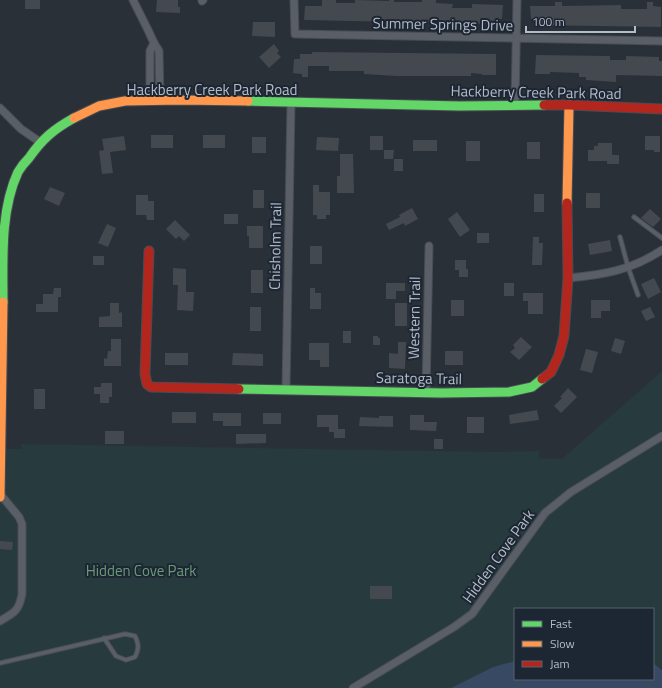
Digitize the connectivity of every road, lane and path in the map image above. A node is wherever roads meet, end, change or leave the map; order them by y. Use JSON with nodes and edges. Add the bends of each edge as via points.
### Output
{"nodes":[{"id":1,"x":133,"y":0,"type":"edge"},
{"id":2,"x":294,"y":0,"type":"edge"},
{"id":3,"x":517,"y":0,"type":"edge"},
{"id":4,"x":515,"y":39,"type":"junction"},
{"id":5,"x":662,"y":41,"type":"edge"},
{"id":6,"x":154,"y":43,"type":"junction"},
{"id":7,"x":150,"y":59,"type":"junction"},
{"id":8,"x":160,"y":59,"type":"junction"},
{"id":9,"x":150,"y":100,"type":"junction"},
{"id":10,"x":160,"y":100,"type":"junction"},
{"id":11,"x":291,"y":103,"type":"junction"},
{"id":12,"x":515,"y":105,"type":"junction"},
{"id":13,"x":570,"y":105,"type":"junction"},
{"id":14,"x":0,"y":108,"type":"edge"},
{"id":15,"x":662,"y":109,"type":"edge"},
{"id":16,"x":40,"y":142,"type":"junction"},
{"id":17,"x":634,"y":217,"type":"dead end"},
{"id":18,"x":620,"y":237,"type":"dead end"},
{"id":19,"x":662,"y":238,"type":"edge"},
{"id":20,"x":428,"y":246,"type":"dead end"},
{"id":21,"x":662,"y":250,"type":"edge"},
{"id":22,"x":149,"y":251,"type":"dead end"},
{"id":23,"x":1,"y":255,"type":"edge"},
{"id":24,"x":1,"y":266,"type":"edge"},
{"id":25,"x":628,"y":267,"type":"junction"},
{"id":26,"x":568,"y":278,"type":"junction"},
{"id":27,"x":638,"y":295,"type":"dead end"},
{"id":28,"x":286,"y":389,"type":"junction"},
{"id":29,"x":426,"y":392,"type":"junction"},
{"id":30,"x":662,"y":436,"type":"edge"},
{"id":31,"x":0,"y":496,"type":"edge"},
{"id":32,"x":0,"y":621,"type":"edge"},
{"id":33,"x":104,"y":638,"type":"junction"},
{"id":34,"x":0,"y":663,"type":"edge"},
{"id":35,"x":353,"y":688,"type":"edge"}],
"edges":[{"from":1,"to":6,"type":"street"},
{"from":2,"to":4,"type":"street","name":"Summer Springs Drive","via":[[295,34]]},
{"from":3,"to":4,"type":"street"},
{"from":4,"to":5,"type":"street","name":"Summer Springs Drive"},
{"from":4,"to":12,"type":"street"},
{"from":6,"to":7,"type":"street"},
{"from":6,"to":8,"type":"street"},
{"from":7,"to":8,"type":"street"},
{"from":7,"to":9,"type":"street"},
{"from":8,"to":10,"type":"street"},
{"from":9,"to":10,"type":"street","name":"Hackberry Creek Park Road"},
{"from":9,"to":16,"type":"street","name":"Hackberry Creek Park Road","via":[[99,106],[60,126]]},
{"from":10,"to":11,"type":"street","name":"Hackberry Creek Park Road"},
{"from":11,"to":12,"type":"street","name":"Hackberry Creek Park Road"},
{"from":11,"to":28,"type":"street","name":"Chisholm Trail"},
{"from":12,"to":13,"type":"street","name":"Hackberry Creek Park Road"},
{"from":13,"to":15,"type":"street","name":"Hackberry Creek Park Road"},
{"from":13,"to":26,"type":"street","name":"Saratoga Trail"},
{"from":14,"to":16,"type":"street"},
{"from":16,"to":23,"type":"street","name":"Hackberry Creek Park Road","via":[[18,172],[10,191],[4,217]]},
{"from":17,"to":19,"type":"lane"},
{"from":18,"to":25,"type":"lane"},
{"from":20,"to":29,"type":"street","name":"Western Trail"},
{"from":21,"to":25,"type":"street"},
{"from":22,"to":28,"type":"street","name":"Saratoga Trail","via":[[145,374],[148,386]]},
{"from":23,"to":24,"type":"street","name":"Hackberry Creek Park Road"},
{"from":24,"to":31,"type":"street","name":"Hackberry Creek Park Road"},
{"from":25,"to":26,"type":"street"},
{"from":25,"to":27,"type":"lane"},
{"from":26,"to":29,"type":"street","name":"Saratoga Trail","via":[[564,336],[559,355],[551,372],[540,381],[532,387],[509,392]]},
{"from":28,"to":29,"type":"street","name":"Saratoga Trail"},
{"from":30,"to":35,"type":"street","name":"Hidden Cove Park","via":[[571,492],[545,513],[472,614],[454,628]]},
{"from":31,"to":32,"type":"street","name":"Hackberry Creek Park Road","via":[[22,524],[22,594],[20,605],[12,614]]},
{"from":33,"to":33,"type":"lane","via":[[125,634],[135,636],[138,651],[135,657],[126,660],[116,656]]},
{"from":33,"to":34,"type":"lane"}]}
